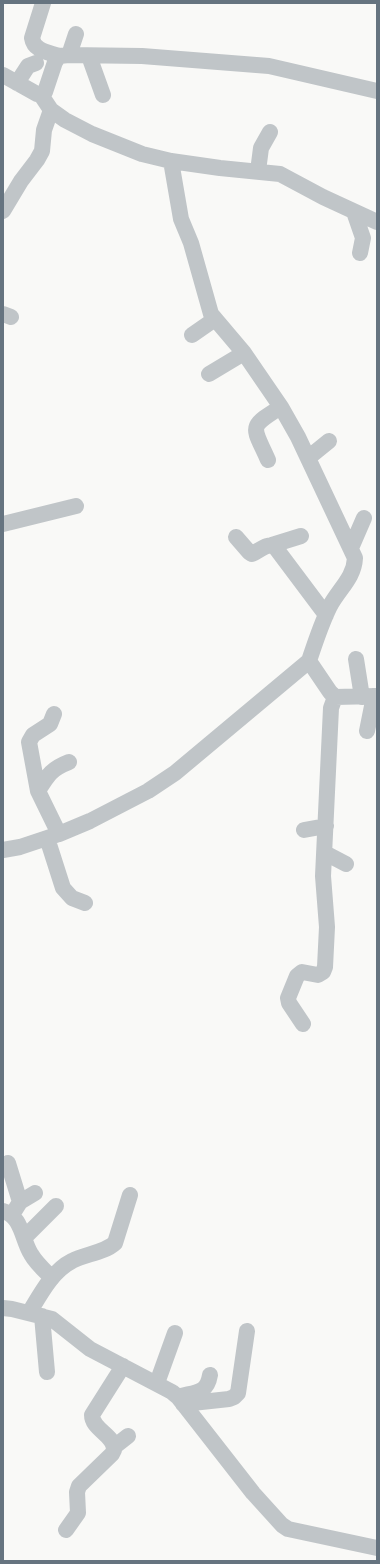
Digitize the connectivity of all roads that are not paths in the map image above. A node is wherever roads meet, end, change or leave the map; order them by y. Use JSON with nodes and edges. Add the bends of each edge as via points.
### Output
{"nodes":[{"id":1,"x":43,"y":3,"type":"edge"},
{"id":2,"x":76,"y":34,"type":"dead end"},
{"id":3,"x":64,"y":55,"type":"junction"},
{"id":4,"x":89,"y":56,"type":"junction"},
{"id":5,"x":36,"y":63,"type":"dead end"},
{"id":6,"x":3,"y":75,"type":"edge"},
{"id":7,"x":18,"y":83,"type":"junction"},
{"id":8,"x":377,"y":91,"type":"edge"},
{"id":9,"x":42,"y":95,"type":"junction"},
{"id":10,"x":103,"y":95,"type":"dead end"},
{"id":11,"x":51,"y":110,"type":"junction"},
{"id":12,"x":270,"y":132,"type":"dead end"},
{"id":13,"x":171,"y":161,"type":"junction"},
{"id":14,"x":258,"y":171,"type":"junction"},
{"id":15,"x":3,"y":211,"type":"edge"},
{"id":16,"x":354,"y":212,"type":"junction"},
{"id":17,"x":377,"y":222,"type":"edge"},
{"id":18,"x":360,"y":253,"type":"dead end"},
{"id":19,"x":215,"y":319,"type":"junction"},
{"id":20,"x":192,"y":335,"type":"dead end"},
{"id":21,"x":244,"y":353,"type":"junction"},
{"id":22,"x":209,"y":374,"type":"dead end"},
{"id":23,"x":281,"y":407,"type":"junction"},
{"id":24,"x":329,"y":441,"type":"dead end"},
{"id":25,"x":308,"y":458,"type":"junction"},
{"id":26,"x":268,"y":460,"type":"dead end"},
{"id":27,"x":76,"y":506,"type":"dead end"},
{"id":28,"x":364,"y":518,"type":"dead end"},
{"id":29,"x":3,"y":524,"type":"edge"},
{"id":30,"x":301,"y":536,"type":"dead end"},
{"id":31,"x":236,"y":537,"type":"dead end"},
{"id":32,"x":272,"y":545,"type":"junction"},
{"id":33,"x":351,"y":548,"type":"junction"},
{"id":34,"x":326,"y":615,"type":"junction"},
{"id":35,"x":356,"y":659,"type":"dead end"},
{"id":36,"x":309,"y":661,"type":"junction"},
{"id":37,"x":335,"y":697,"type":"junction"},
{"id":38,"x":371,"y":697,"type":"edge"},
{"id":39,"x":54,"y":714,"type":"dead end"},
{"id":40,"x":367,"y":731,"type":"dead end"},
{"id":41,"x":69,"y":762,"type":"dead end"},
{"id":42,"x":38,"y":791,"type":"junction"},
{"id":43,"x":326,"y":826,"type":"junction"},
{"id":44,"x":304,"y":830,"type":"dead end"},
{"id":45,"x":53,"y":836,"type":"junction"},
{"id":46,"x":3,"y":850,"type":"edge"},
{"id":47,"x":325,"y":853,"type":"junction"},
{"id":48,"x":346,"y":864,"type":"dead end"},
{"id":49,"x":85,"y":903,"type":"dead end"},
{"id":50,"x":303,"y":1024,"type":"dead end"},
{"id":51,"x":8,"y":1163,"type":"dead end"},
{"id":52,"x":34,"y":1193,"type":"dead end"},
{"id":53,"x":130,"y":1195,"type":"dead end"},
{"id":54,"x":56,"y":1206,"type":"dead end"},
{"id":55,"x":12,"y":1209,"type":"edge"},
{"id":56,"x":24,"y":1238,"type":"junction"},
{"id":57,"x":52,"y":1278,"type":"junction"},
{"id":58,"x":3,"y":1308,"type":"edge"},
{"id":59,"x":36,"y":1315,"type":"junction"},
{"id":60,"x":247,"y":1331,"type":"dead end"},
{"id":61,"x":175,"y":1333,"type":"dead end"},
{"id":62,"x":123,"y":1366,"type":"junction"},
{"id":63,"x":47,"y":1372,"type":"dead end"},
{"id":64,"x":210,"y":1375,"type":"dead end"},
{"id":65,"x":157,"y":1383,"type":"junction"},
{"id":66,"x":180,"y":1400,"type":"junction"},
{"id":67,"x":128,"y":1436,"type":"dead end"},
{"id":68,"x":114,"y":1447,"type":"junction"},
{"id":69,"x":66,"y":1530,"type":"dead end"},
{"id":70,"x":377,"y":1548,"type":"edge"}],
"edges":[{"from":1,"to":3,"type":"street","via":[[32,38],[33,44],[36,48]]},
{"from":2,"to":3,"type":"street"},
{"from":3,"to":4,"type":"street"},
{"from":3,"to":9,"type":"street"},
{"from":4,"to":8,"type":"street","via":[[142,56],[269,66]]},
{"from":4,"to":10,"type":"street"},
{"from":5,"to":7,"type":"street","via":[[28,66]]},
{"from":6,"to":7,"type":"street"},
{"from":7,"to":9,"type":"street"},
{"from":9,"to":11,"type":"street"},
{"from":11,"to":13,"type":"street","via":[[64,120],[111,142],[142,154]]},
{"from":11,"to":15,"type":"street","via":[[44,130],[42,151]]},
{"from":12,"to":14,"type":"street","via":[[261,148]]},
{"from":13,"to":14,"type":"street"},
{"from":13,"to":19,"type":"street","via":[[182,219],[209,309]]},
{"from":14,"to":16,"type":"street","via":[[280,174]]},
{"from":16,"to":17,"type":"street"},
{"from":16,"to":18,"type":"street","via":[[363,238]]},
{"from":19,"to":20,"type":"street"},
{"from":19,"to":21,"type":"street"},
{"from":21,"to":22,"type":"street"},
{"from":21,"to":23,"type":"street"},
{"from":23,"to":25,"type":"street"},
{"from":23,"to":26,"type":"street","via":[[256,425],[256,432]]},
{"from":24,"to":25,"type":"street"},
{"from":25,"to":33,"type":"street"},
{"from":27,"to":29,"type":"street"},
{"from":28,"to":33,"type":"street"},
{"from":30,"to":32,"type":"street"},
{"from":31,"to":32,"type":"street","via":[[252,554]]},
{"from":32,"to":34,"type":"street"},
{"from":33,"to":34,"type":"street","via":[[355,558],[352,573]]},
{"from":34,"to":36,"type":"street"},
{"from":35,"to":38,"type":"street"},
{"from":36,"to":37,"type":"street"},
{"from":36,"to":45,"type":"street","via":[[175,773],[148,791],[90,821]]},
{"from":37,"to":38,"type":"street"},
{"from":37,"to":43,"type":"street","via":[[331,708]]},
{"from":38,"to":40,"type":"street"},
{"from":39,"to":42,"type":"street","via":[[50,724],[33,735],[29,742]]},
{"from":41,"to":42,"type":"street","via":[[51,772]]},
{"from":42,"to":45,"type":"street"},
{"from":43,"to":44,"type":"street"},
{"from":43,"to":47,"type":"street"},
{"from":45,"to":46,"type":"street"},
{"from":45,"to":49,"type":"street","via":[[63,888],[72,898]]},
{"from":47,"to":48,"type":"street"},
{"from":47,"to":50,"type":"street","via":[[325,967],[318,975],[302,972],[297,976],[288,998]]},
{"from":51,"to":55,"type":"street"},
{"from":52,"to":55,"type":"street"},
{"from":53,"to":57,"type":"street","via":[[113,1245],[73,1260]]},
{"from":54,"to":56,"type":"street"},
{"from":55,"to":56,"type":"street"},
{"from":56,"to":57,"type":"street","via":[[31,1255]]},
{"from":57,"to":59,"type":"street"},
{"from":58,"to":59,"type":"street"},
{"from":59,"to":62,"type":"street","via":[[52,1319],[90,1349]]},
{"from":59,"to":63,"type":"street"},
{"from":60,"to":66,"type":"street","via":[[238,1394],[229,1399]]},
{"from":61,"to":65,"type":"street"},
{"from":62,"to":65,"type":"street"},
{"from":62,"to":68,"type":"street","via":[[92,1415],[94,1423]]},
{"from":64,"to":66,"type":"street","via":[[205,1388]]},
{"from":65,"to":66,"type":"street"},
{"from":66,"to":70,"type":"street","via":[[253,1493],[282,1525],[288,1529]]},
{"from":67,"to":68,"type":"street"},
{"from":68,"to":69,"type":"street","via":[[112,1454],[79,1486],[78,1513]]}]}
